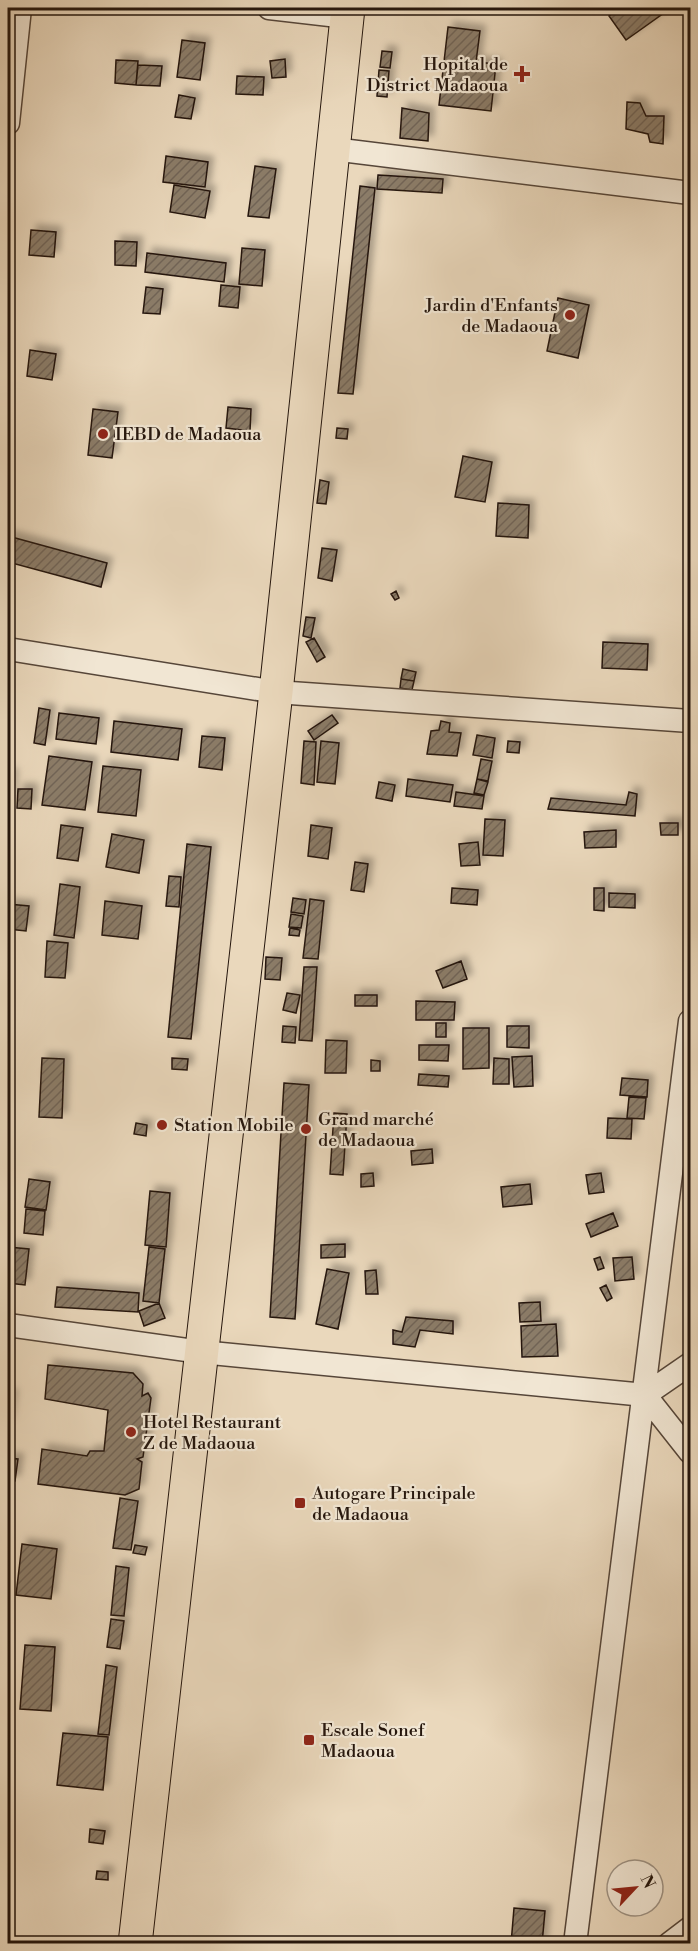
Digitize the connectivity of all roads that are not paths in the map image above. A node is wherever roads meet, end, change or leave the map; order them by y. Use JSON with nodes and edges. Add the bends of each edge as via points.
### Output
{"nodes":[{"id":1,"x":20,"y":8,"type":"edge"},
{"id":2,"x":269,"y":8,"type":"edge"},
{"id":3,"x":347,"y":12,"type":"edge"},
{"id":4,"x":8,"y":123,"type":"edge"},
{"id":5,"x":333,"y":149,"type":"junction"},
{"id":6,"x":690,"y":194,"type":"edge"},
{"id":7,"x":8,"y":649,"type":"edge"},
{"id":8,"x":276,"y":692,"type":"junction"},
{"id":9,"x":690,"y":721,"type":"edge"},
{"id":10,"x":690,"y":1021,"type":"edge"},
{"id":11,"x":689,"y":1052,"type":"edge"},
{"id":12,"x":8,"y":1325,"type":"edge"},
{"id":13,"x":201,"y":1352,"type":"junction"},
{"id":14,"x":690,"y":1364,"type":"edge"},
{"id":15,"x":645,"y":1395,"type":"junction"},
{"id":16,"x":690,"y":1452,"type":"edge"},
{"id":17,"x":690,"y":1928,"type":"edge"},
{"id":18,"x":135,"y":1944,"type":"edge"},
{"id":19,"x":575,"y":1944,"type":"edge"},
{"id":20,"x":669,"y":1944,"type":"edge"}],
"edges":[{"from":1,"to":4,"type":"street"},
{"from":2,"to":3,"type":"street"},
{"from":3,"to":5,"type":"highway"},
{"from":5,"to":6,"type":"street"},
{"from":5,"to":8,"type":"highway"},
{"from":7,"to":8,"type":"street"},
{"from":8,"to":9,"type":"street"},
{"from":8,"to":13,"type":"highway"},
{"from":10,"to":11,"type":"street"},
{"from":11,"to":15,"type":"street"},
{"from":12,"to":13,"type":"street"},
{"from":13,"to":15,"type":"street"},
{"from":13,"to":18,"type":"highway"},
{"from":14,"to":15,"type":"street"},
{"from":15,"to":16,"type":"street"},
{"from":15,"to":19,"type":"street"},
{"from":17,"to":20,"type":"street"}]}
